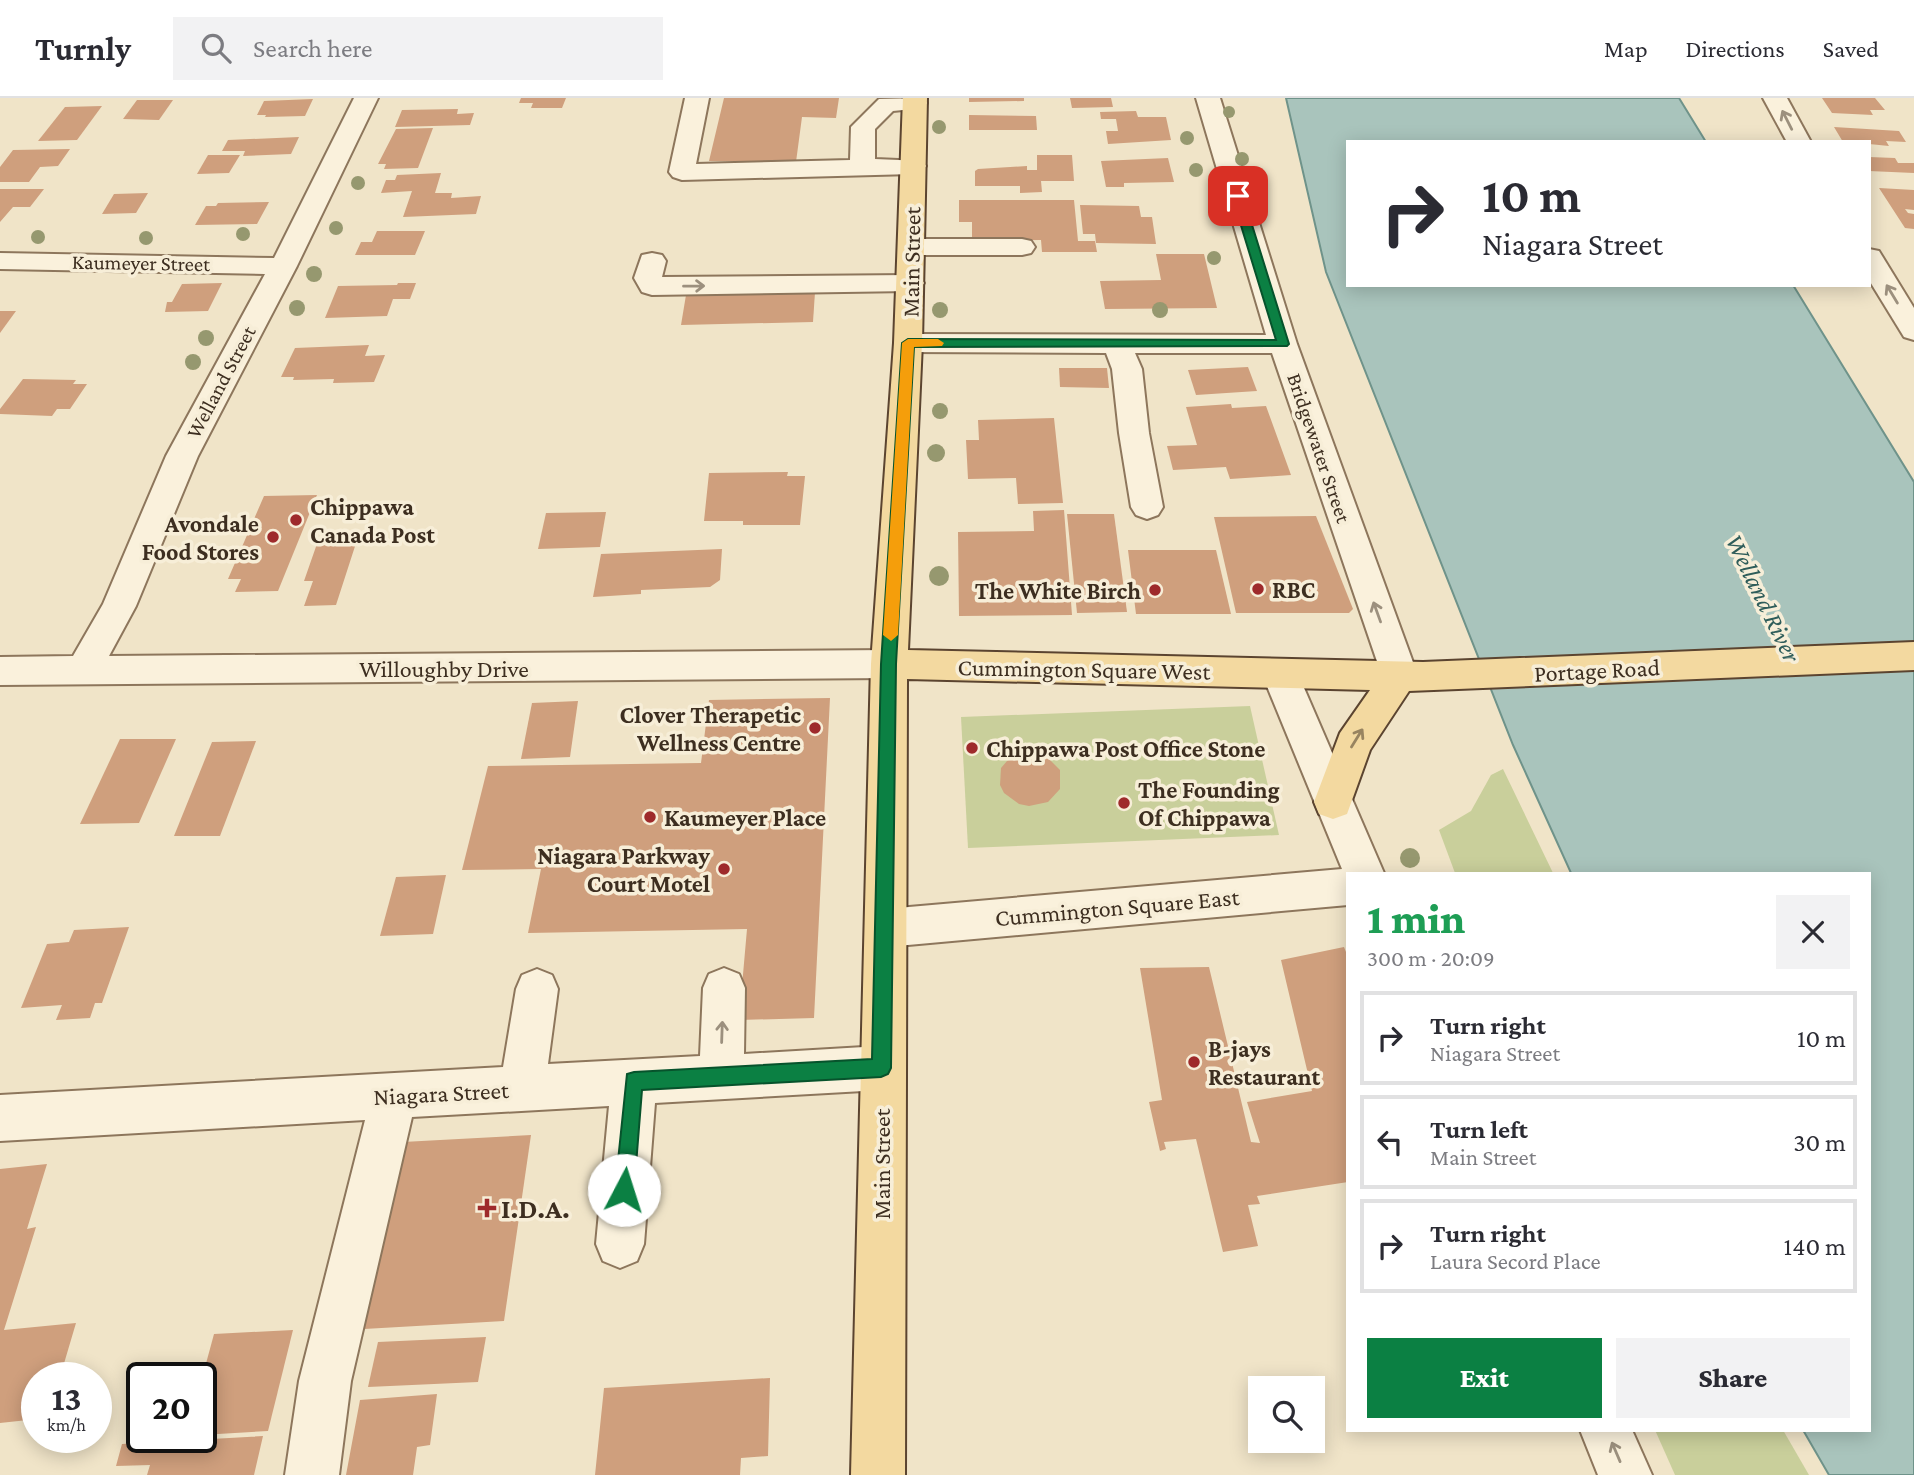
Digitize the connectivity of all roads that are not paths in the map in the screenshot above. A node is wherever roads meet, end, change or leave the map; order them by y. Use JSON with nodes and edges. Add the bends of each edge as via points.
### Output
{"nodes":[{"id":1,"x":366,"y":98,"type":"edge"},
{"id":2,"x":696,"y":98,"type":"edge"},
{"id":3,"x":1208,"y":98,"type":"edge"},
{"id":4,"x":1775,"y":98,"type":"edge"},
{"id":5,"x":915,"y":100,"type":"edge"},
{"id":6,"x":1798,"y":140,"type":"edge"},
{"id":7,"x":913,"y":166,"type":"junction"},
{"id":8,"x":862,"y":168,"type":"junction"},
{"id":9,"x":911,"y":247,"type":"junction"},
{"id":10,"x":1022,"y":247,"type":"dead end"},
{"id":11,"x":1871,"y":260,"type":"edge"},
{"id":12,"x":0,"y":261,"type":"edge"},
{"id":13,"x":652,"y":261,"type":"dead end"},
{"id":14,"x":283,"y":266,"type":"junction"},
{"id":15,"x":910,"y":283,"type":"junction"},
{"id":16,"x":1914,"y":331,"type":"edge"},
{"id":17,"x":908,"y":343,"type":"junction"},
{"id":18,"x":1117,"y":344,"type":"junction"},
{"id":19,"x":1283,"y":344,"type":"junction"},
{"id":20,"x":1147,"y":507,"type":"dead end"},
{"id":21,"x":1914,"y":656,"type":"edge"},
{"id":22,"x":889,"y":664,"type":"junction"},
{"id":23,"x":85,"y":669,"type":"junction"},
{"id":24,"x":0,"y":671,"type":"edge"},
{"id":25,"x":1280,"y":674,"type":"junction"},
{"id":26,"x":1412,"y":676,"type":"junction"},
{"id":27,"x":1333,"y":802,"type":"junction"},
{"id":28,"x":1364,"y":872,"type":"edge"},
{"id":29,"x":1346,"y":887,"type":"edge"},
{"id":30,"x":886,"y":928,"type":"junction"},
{"id":31,"x":724,"y":988,"type":"dead end"},
{"id":32,"x":537,"y":989,"type":"dead end"},
{"id":33,"x":881,"y":1068,"type":"junction"},
{"id":34,"x":721,"y":1076,"type":"junction"},
{"id":35,"x":634,"y":1081,"type":"junction"},
{"id":36,"x":522,"y":1088,"type":"junction"},
{"id":37,"x":394,"y":1096,"type":"junction"},
{"id":38,"x":0,"y":1118,"type":"edge"},
{"id":39,"x":620,"y":1244,"type":"dead end"},
{"id":40,"x":1607,"y":1432,"type":"edge"},
{"id":41,"x":312,"y":1475,"type":"edge"},
{"id":42,"x":878,"y":1475,"type":"edge"},
{"id":43,"x":1625,"y":1475,"type":"edge"}],
"edges":[{"from":1,"to":14,"type":"street","name":"Welland Street"},
{"from":2,"to":8,"type":"street","via":[[681,172]]},
{"from":3,"to":19,"type":"street","name":"Bridgewater Street"},
{"from":6,"to":4,"type":"street","one_way":true},
{"from":5,"to":7,"type":"main road","name":"Main Street"},
{"from":5,"to":8,"type":"street","via":[[887,104],[863,127]]},
{"from":7,"to":8,"type":"street"},
{"from":7,"to":9,"type":"main road","name":"Main Street"},
{"from":9,"to":10,"type":"street"},
{"from":9,"to":15,"type":"main road","name":"Main Street"},
{"from":16,"to":11,"type":"street","one_way":true},
{"from":12,"to":14,"type":"street","name":"Kaumeyer Street"},
{"from":13,"to":15,"type":"street","one_way":true,"via":[[652,286]]},
{"from":14,"to":23,"type":"street","name":"Welland Street","via":[[181,456],[119,606]]},
{"from":15,"to":17,"type":"main road","name":"Main Street"},
{"from":17,"to":18,"type":"street"},
{"from":17,"to":22,"type":"main road","name":"Main Street"},
{"from":18,"to":19,"type":"street"},
{"from":18,"to":20,"type":"street","via":[[1127,369]]},
{"from":26,"to":19,"type":"street","name":"Bridgewater Street","one_way":true},
{"from":21,"to":26,"type":"main road","name":"Portage Road"},
{"from":22,"to":23,"type":"street","name":"Willoughby Drive"},
{"from":22,"to":25,"type":"main road","name":"Cummington Square West"},
{"from":22,"to":30,"type":"main road","name":"Main Street"},
{"from":23,"to":24,"type":"street","name":"Willoughby Drive"},
{"from":25,"to":26,"type":"main road","name":"Portage Road"},
{"from":25,"to":27,"type":"street"},
{"from":27,"to":26,"type":"main road","one_way":true,"via":[[1353,744]]},
{"from":27,"to":28,"type":"street"},
{"from":29,"to":30,"type":"street","name":"Cummington Square East"},
{"from":30,"to":33,"type":"main road","name":"Main Street"},
{"from":34,"to":31,"type":"street","one_way":true},
{"from":32,"to":36,"type":"street"},
{"from":33,"to":34,"type":"street","name":"Niagara Street"},
{"from":33,"to":42,"type":"main road","name":"Main Street"},
{"from":34,"to":35,"type":"street","name":"Niagara Street"},
{"from":35,"to":36,"type":"street","name":"Niagara Street"},
{"from":35,"to":39,"type":"street"},
{"from":36,"to":37,"type":"street","name":"Niagara Street"},
{"from":37,"to":38,"type":"street","name":"Niagara Street"},
{"from":37,"to":41,"type":"street","via":[[325,1381]]},
{"from":43,"to":40,"type":"street","one_way":true}]}
